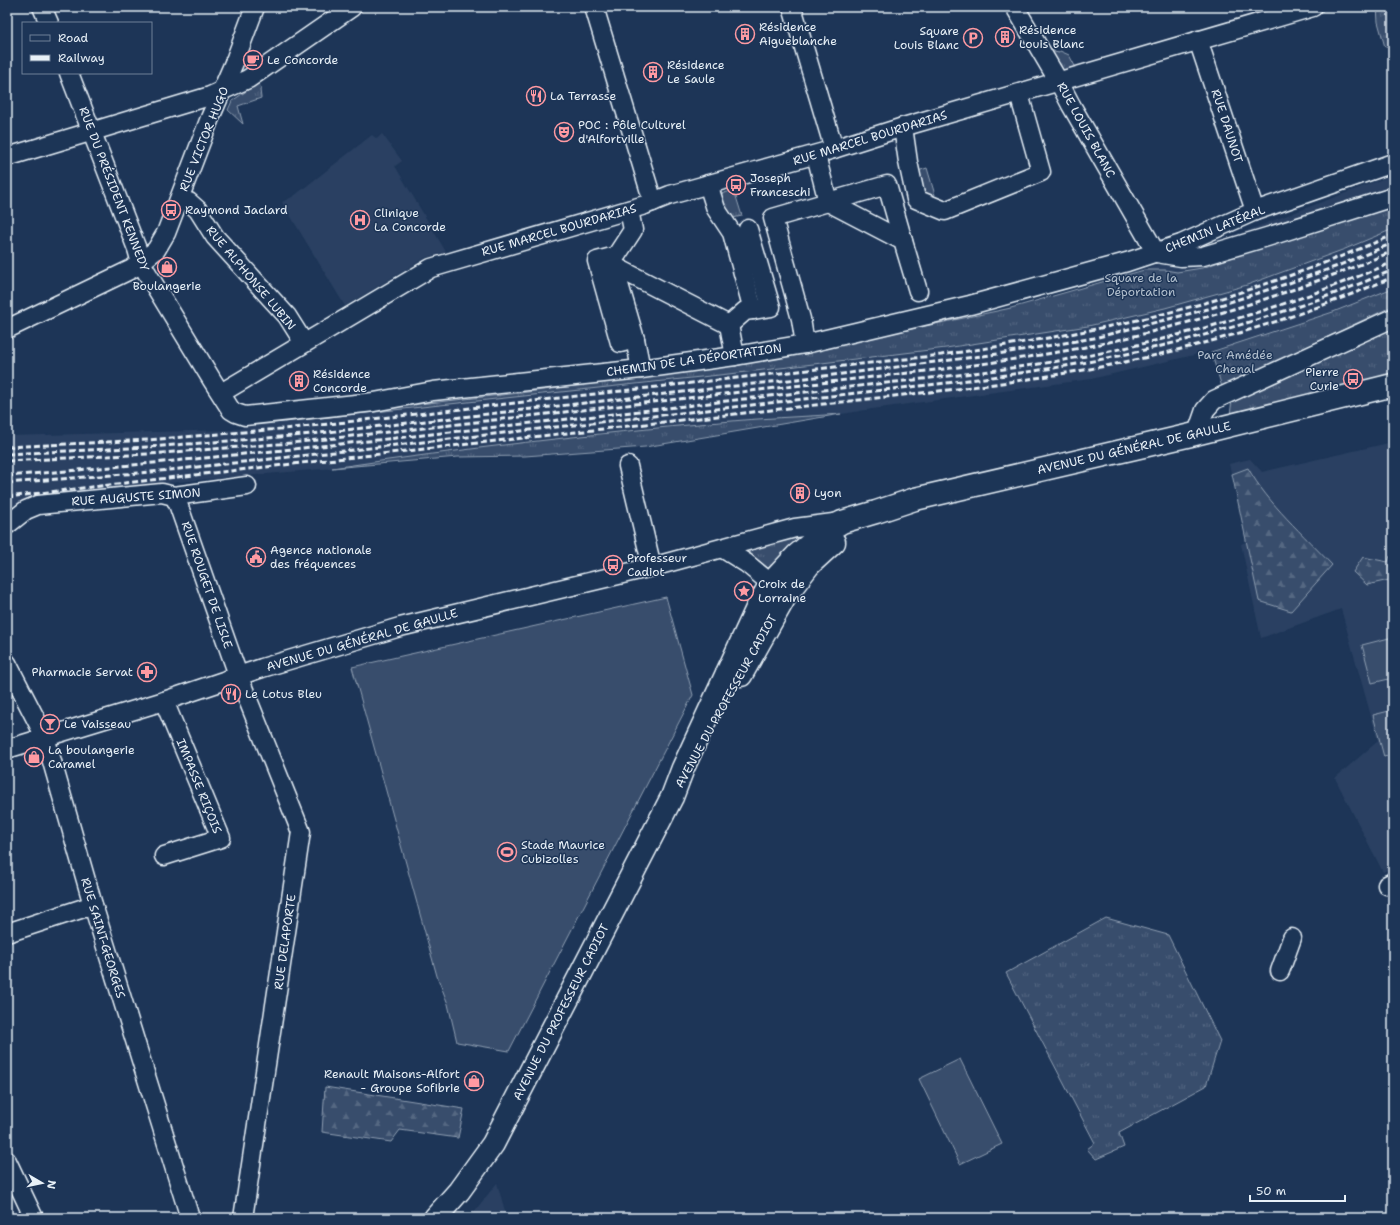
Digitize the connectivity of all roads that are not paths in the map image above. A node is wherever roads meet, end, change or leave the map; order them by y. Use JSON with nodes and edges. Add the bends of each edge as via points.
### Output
{"nodes":[{"id":1,"x":42,"y":7,"type":"edge"},
{"id":2,"x":255,"y":7,"type":"edge"},
{"id":3,"x":352,"y":7,"type":"edge"},
{"id":4,"x":594,"y":7,"type":"edge"},
{"id":5,"x":792,"y":7,"type":"edge"},
{"id":6,"x":1015,"y":7,"type":"edge"},
{"id":7,"x":1313,"y":7,"type":"edge"},
{"id":8,"x":49,"y":22,"type":"edge"},
{"id":9,"x":1198,"y":40,"type":"junction"},
{"id":10,"x":69,"y":74,"type":"edge"},
{"id":11,"x":1059,"y":82,"type":"junction"},
{"id":12,"x":223,"y":90,"type":"junction"},
{"id":13,"x":1019,"y":94,"type":"junction"},
{"id":14,"x":903,"y":127,"type":"junction"},
{"id":15,"x":92,"y":131,"type":"junction"},
{"id":16,"x":834,"y":149,"type":"junction"},
{"id":17,"x":816,"y":155,"type":"junction"},
{"id":18,"x":7,"y":157,"type":"edge"},
{"id":19,"x":1393,"y":163,"type":"edge"},
{"id":20,"x":708,"y":184,"type":"junction"},
{"id":21,"x":1393,"y":197,"type":"edge"},
{"id":22,"x":180,"y":199,"type":"junction"},
{"id":23,"x":653,"y":202,"type":"junction"},
{"id":24,"x":828,"y":202,"type":"junction"},
{"id":25,"x":629,"y":210,"type":"junction"},
{"id":26,"x":1255,"y":211,"type":"junction"},
{"id":27,"x":748,"y":230,"type":"dead end"},
{"id":28,"x":903,"y":241,"type":"junction"},
{"id":29,"x":1156,"y":253,"type":"junction"},
{"id":30,"x":613,"y":262,"type":"junction"},
{"id":31,"x":141,"y":263,"type":"junction"},
{"id":32,"x":918,"y":291,"type":"dead end"},
{"id":33,"x":753,"y":310,"type":"junction"},
{"id":34,"x":1393,"y":318,"type":"edge"},
{"id":35,"x":7,"y":319,"type":"edge"},
{"id":36,"x":729,"y":325,"type":"junction"},
{"id":37,"x":7,"y":329,"type":"edge"},
{"id":38,"x":304,"y":343,"type":"junction"},
{"id":39,"x":805,"y":344,"type":"junction"},
{"id":40,"x":735,"y":356,"type":"junction"},
{"id":41,"x":641,"y":369,"type":"junction"},
{"id":42,"x":1393,"y":385,"type":"edge"},
{"id":43,"x":224,"y":398,"type":"junction"},
{"id":44,"x":1197,"y":433,"type":"junction"},
{"id":45,"x":628,"y":466,"type":"dead end"},
{"id":46,"x":247,"y":486,"type":"dead end"},
{"id":47,"x":174,"y":496,"type":"junction"},
{"id":48,"x":876,"y":512,"type":"junction"},
{"id":49,"x":842,"y":522,"type":"junction"},
{"id":50,"x":7,"y":525,"type":"edge"},
{"id":51,"x":722,"y":548,"type":"junction"},
{"id":52,"x":809,"y":565,"type":"joint"},
{"id":53,"x":652,"y":566,"type":"junction"},
{"id":54,"x":778,"y":589,"type":"junction"},
{"id":55,"x":7,"y":663,"type":"edge"},
{"id":56,"x":238,"y":675,"type":"junction"},
{"id":57,"x":164,"y":701,"type":"junction"},
{"id":58,"x":45,"y":737,"type":"junction"},
{"id":59,"x":7,"y":749,"type":"edge"},
{"id":60,"x":164,"y":856,"type":"dead end"},
{"id":61,"x":93,"y":905,"type":"junction"},
{"id":62,"x":7,"y":933,"type":"edge"},
{"id":63,"x":1292,"y":938,"type":"dead end"},
{"id":64,"x":1280,"y":971,"type":"dead end"},
{"id":65,"x":7,"y":1161,"type":"edge"},
{"id":66,"x":34,"y":1218,"type":"edge"},
{"id":67,"x":190,"y":1218,"type":"edge"},
{"id":68,"x":243,"y":1218,"type":"edge"},
{"id":69,"x":435,"y":1218,"type":"edge"}],
"edges":[{"from":1,"to":8,"type":"street"},
{"from":2,"to":12,"type":"street","name":"RUE VICTOR HUGO"},
{"from":3,"to":12,"type":"street","via":[[248,79]]},
{"from":4,"to":23,"type":"street"},
{"from":5,"to":16,"type":"street"},
{"from":6,"to":11,"type":"street","name":"RUE LOUIS BLANC"},
{"from":7,"to":9,"type":"street","name":"RUE MARCEL BOURDARIAS"},
{"from":9,"to":11,"type":"street","name":"RUE MARCEL BOURDARIAS"},
{"from":9,"to":26,"type":"street","name":"RUE DAUNOT"},
{"from":10,"to":15,"type":"street","name":"RUE DU PRÉSIDENT KENNEDY"},
{"from":11,"to":13,"type":"street","name":"RUE MARCEL BOURDARIAS"},
{"from":11,"to":29,"type":"street","name":"RUE LOUIS BLANC"},
{"from":12,"to":15,"type":"street"},
{"from":12,"to":22,"type":"street","name":"RUE VICTOR HUGO"},
{"from":13,"to":14,"type":"street","name":"RUE MARCEL BOURDARIAS"},
{"from":13,"to":14,"type":"street","via":[[1041,172],[945,211],[916,199]]},
{"from":14,"to":16,"type":"street","name":"RUE MARCEL BOURDARIAS"},
{"from":15,"to":18,"type":"street"},
{"from":15,"to":31,"type":"street","name":"RUE DU PRÉSIDENT KENNEDY"},
{"from":16,"to":17,"type":"street","name":"RUE MARCEL BOURDARIAS"},
{"from":17,"to":20,"type":"street","name":"RUE MARCEL BOURDARIAS"},
{"from":17,"to":24,"type":"street"},
{"from":19,"to":26,"type":"street","name":"CHEMIN LATÉRAL"},
{"from":20,"to":23,"type":"street","name":"RUE MARCEL BOURDARIAS"},
{"from":20,"to":33,"type":"street","via":[[716,209],[732,233]]},
{"from":21,"to":29,"type":"street","name":"CHEMIN LATÉRAL","via":[[1203,256],[1181,257]]},
{"from":22,"to":31,"type":"street","name":"RUE VICTOR HUGO","via":[[162,242]]},
{"from":22,"to":38,"type":"street","name":"RUE ALPHONSE LUBIN","via":[[189,202],[198,210],[215,237],[287,316]]},
{"from":23,"to":25,"type":"street","name":"RUE MARCEL BOURDARIAS"},
{"from":24,"to":28,"type":"street"},
{"from":24,"to":28,"type":"street","via":[[887,185]]},
{"from":24,"to":39,"type":"street","via":[[773,218],[801,319]]},
{"from":25,"to":30,"type":"street","via":[[633,230]]},
{"from":25,"to":38,"type":"street","name":"RUE MARCEL BOURDARIAS","via":[[431,268]]},
{"from":26,"to":29,"type":"street","name":"CHEMIN LATÉRAL"},
{"from":27,"to":33,"type":"street","via":[[771,307]]},
{"from":28,"to":32,"type":"street"},
{"from":29,"to":39,"type":"street","name":"CHEMIN DE LA DÉPORTATION","via":[[970,305]]},
{"from":30,"to":36,"type":"street"},
{"from":30,"to":41,"type":"street","via":[[597,261],[620,343],[635,338]]},
{"from":31,"to":35,"type":"street","via":[[120,263]]},
{"from":31,"to":37,"type":"street","name":"RUE VICTOR HUGO"},
{"from":31,"to":43,"type":"street","name":"RUE DU PRÉSIDENT KENNEDY"},
{"from":33,"to":36,"type":"street","via":[[745,311]]},
{"from":34,"to":44,"type":"street","via":[[1214,400],[1205,410]]},
{"from":36,"to":40,"type":"street"},
{"from":38,"to":43,"type":"street","name":"RUE MARCEL BOURDARIAS"},
{"from":39,"to":40,"type":"street","name":"CHEMIN DE LA DÉPORTATION"},
{"from":40,"to":41,"type":"street","name":"CHEMIN DE LA DÉPORTATION"},
{"from":41,"to":43,"type":"street","name":"CHEMIN DE LA DÉPORTATION","via":[[433,391],[374,402],[248,416],[231,410]]},
{"from":42,"to":44,"type":"main road","name":"AVENUE DU GÉNÉRAL DE GAULLE"},
{"from":44,"to":48,"type":"main road","name":"AVENUE DU GÉNÉRAL DE GAULLE","via":[[915,499]]},
{"from":45,"to":53,"type":"street"},
{"from":46,"to":47,"type":"street","name":"RUE AUGUSTE SIMON"},
{"from":47,"to":50,"type":"street","name":"RUE AUGUSTE SIMON","via":[[162,492],[38,505],[26,510]]},
{"from":47,"to":56,"type":"street","name":"RUE ROUGET DE LISLE"},
{"from":48,"to":49,"type":"main road","name":"AVENUE DU GÉNÉRAL DE GAULLE"},
{"from":48,"to":52,"type":"main road","name":"AVENUE DU GÉNÉRAL DE GAULLE","via":[[834,541]]},
{"from":49,"to":51,"type":"street","name":"AVENUE DU GÉNÉRAL DE GAULLE","via":[[795,528]]},
{"from":49,"to":54,"type":"main road","name":"AVENUE DU GÉNÉRAL DE GAULLE","via":[[822,534],[797,555]]},
{"from":51,"to":53,"type":"street","name":"AVENUE DU GÉNÉRAL DE GAULLE"},
{"from":51,"to":54,"type":"street","via":[[746,563]]},
{"from":52,"to":54,"type":"main road","name":"AVENUE DU PROFESSEUR CADIOT"},
{"from":53,"to":56,"type":"street","name":"AVENUE DU GÉNÉRAL DE GAULLE","via":[[400,627]]},
{"from":54,"to":69,"type":"main road","name":"AVENUE DU PROFESSEUR CADIOT","via":[[750,657],[689,771],[672,797],[493,1144],[459,1191]]},
{"from":55,"to":58,"type":"street","name":"RUE SAINT-GEORGES"},
{"from":56,"to":57,"type":"street","name":"AVENUE DU GÉNÉRAL DE GAULLE"},
{"from":56,"to":68,"type":"street","name":"RUE DELAPORTE","via":[[301,832]]},
{"from":57,"to":58,"type":"street","name":"AVENUE DU GÉNÉRAL DE GAULLE"},
{"from":57,"to":60,"type":"street","name":"IMPASSE RIÇOIS","via":[[221,838]]},
{"from":58,"to":59,"type":"street","name":"AVENUE DU GÉNÉRAL DE GAULLE"},
{"from":58,"to":61,"type":"street","name":"RUE SAINT-GEORGES"},
{"from":61,"to":62,"type":"street"},
{"from":61,"to":67,"type":"street","name":"RUE SAINT-GEORGES"},
{"from":63,"to":64,"type":"street"},
{"from":65,"to":66,"type":"street"}]}
